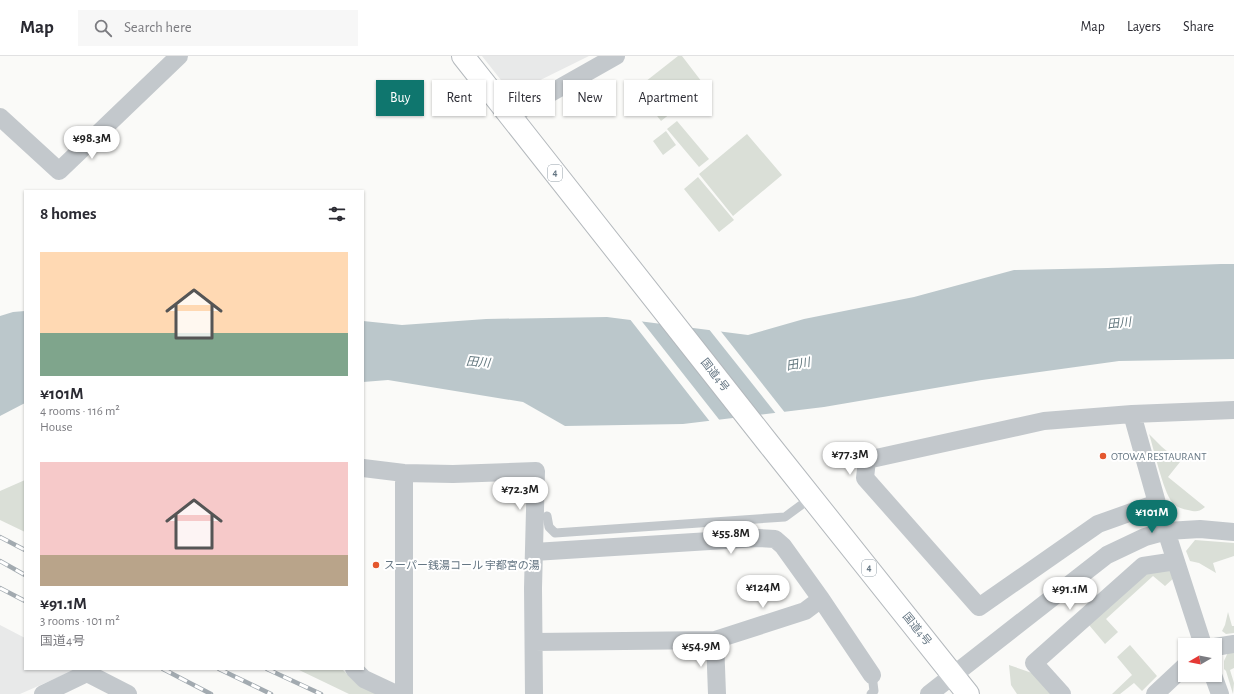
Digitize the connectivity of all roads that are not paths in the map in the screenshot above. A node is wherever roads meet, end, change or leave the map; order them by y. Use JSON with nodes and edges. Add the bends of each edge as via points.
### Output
{"nodes":[{"id":1,"x":179,"y":56,"type":"edge"},
{"id":2,"x":464,"y":56,"type":"edge"},
{"id":3,"x":616,"y":56,"type":"edge"},
{"id":4,"x":555,"y":91,"type":"edge"},
{"id":5,"x":494,"y":95,"type":"edge"},
{"id":6,"x":510,"y":116,"type":"edge"},
{"id":7,"x":0,"y":117,"type":"edge"},
{"id":8,"x":1234,"y":410,"type":"edge"},
{"id":9,"x":1132,"y":414,"type":"junction"},
{"id":10,"x":364,"y":468,"type":"edge"},
{"id":11,"x":404,"y":473,"type":"junction"},
{"id":12,"x":812,"y":497,"type":"junction"},
{"id":13,"x":1157,"y":503,"type":"junction"},
{"id":14,"x":548,"y":516,"type":"dead end"},
{"id":15,"x":721,"y":531,"type":"junction"},
{"id":16,"x":1167,"y":531,"type":"junction"},
{"id":17,"x":1234,"y":532,"type":"edge"},
{"id":18,"x":534,"y":552,"type":"junction"},
{"id":19,"x":1176,"y":561,"type":"junction"},
{"id":20,"x":821,"y":599,"type":"junction"},
{"id":21,"x":1201,"y":638,"type":"edge"},
{"id":22,"x":715,"y":640,"type":"junction"},
{"id":23,"x":534,"y":642,"type":"junction"},
{"id":24,"x":1234,"y":644,"type":"edge"},
{"id":25,"x":1222,"y":646,"type":"edge"},
{"id":26,"x":355,"y":670,"type":"edge"},
{"id":27,"x":1178,"y":673,"type":"edge"},
{"id":28,"x":872,"y":675,"type":"joint"},
{"id":29,"x":953,"y":675,"type":"junction"},
{"id":30,"x":1216,"y":682,"type":"edge"},
{"id":31,"x":66,"y":689,"type":"edge"},
{"id":32,"x":43,"y":694,"type":"edge"},
{"id":33,"x":128,"y":694,"type":"edge"},
{"id":34,"x":396,"y":694,"type":"edge"},
{"id":35,"x":404,"y":694,"type":"edge"},
{"id":36,"x":534,"y":694,"type":"edge"},
{"id":37,"x":717,"y":694,"type":"edge"},
{"id":38,"x":870,"y":694,"type":"edge"},
{"id":39,"x":929,"y":694,"type":"edge"},
{"id":40,"x":968,"y":694,"type":"edge"},
{"id":41,"x":1062,"y":694,"type":"edge"},
{"id":42,"x":1155,"y":694,"type":"edge"},
{"id":43,"x":1220,"y":694,"type":"edge"}],
"edges":[{"from":1,"to":7,"type":"street","via":[[59,171]]},
{"from":2,"to":5,"type":"highway","name":"国道4号","number":"4"},
{"from":3,"to":4,"type":"street"},
{"from":6,"to":12,"type":"highway","name":"国道4号","number":"4"},
{"from":8,"to":9,"type":"street"},
{"from":9,"to":13,"type":"street"},
{"from":9,"to":13,"type":"street","via":[[1044,421],[867,460],[865,478],[979,607],[1098,524]]},
{"from":10,"to":11,"type":"street"},
{"from":11,"to":18,"type":"street","via":[[536,471]]},
{"from":11,"to":35,"type":"street"},
{"from":12,"to":15,"type":"lane","via":[[785,516]]},
{"from":12,"to":29,"type":"highway","name":"国道4号","number":"4"},
{"from":13,"to":16,"type":"street"},
{"from":14,"to":15,"type":"lane","via":[[549,527],[555,533]]},
{"from":15,"to":18,"type":"street"},
{"from":15,"to":20,"type":"street","via":[[775,539],[783,546]]},
{"from":16,"to":17,"type":"street","via":[[1200,529]]},
{"from":16,"to":19,"type":"street"},
{"from":16,"to":29,"type":"street","via":[[1145,537],[1107,555]]},
{"from":18,"to":23,"type":"street"},
{"from":19,"to":21,"type":"street"},
{"from":19,"to":41,"type":"street","via":[[1143,566],[1034,663]]},
{"from":20,"to":22,"type":"street","via":[[805,611]]},
{"from":20,"to":28,"type":"street"},
{"from":22,"to":23,"type":"street"},
{"from":22,"to":37,"type":"street"},
{"from":23,"to":36,"type":"street"},
{"from":24,"to":25,"type":"street"},
{"from":26,"to":34,"type":"street","via":[[364,679]]},
{"from":27,"to":42,"type":"street"},
{"from":28,"to":38,"type":"lane","via":[[874,690]]},
{"from":29,"to":39,"type":"street"},
{"from":29,"to":40,"type":"highway","name":"国道4号","number":"4"},
{"from":30,"to":43,"type":"street"},
{"from":31,"to":32,"type":"street"},
{"from":31,"to":33,"type":"street","via":[[87,673]]}]}
